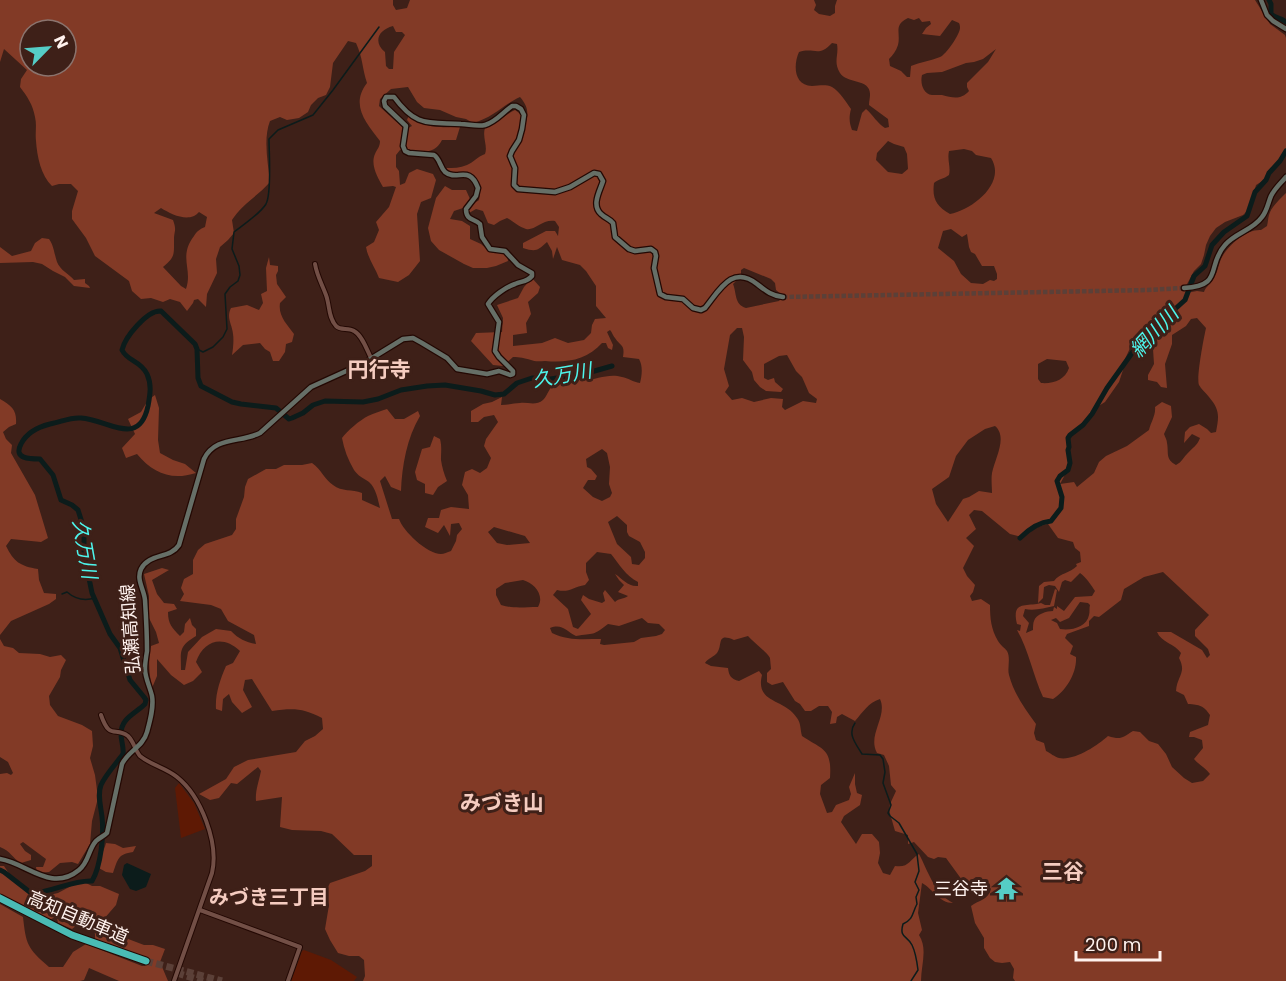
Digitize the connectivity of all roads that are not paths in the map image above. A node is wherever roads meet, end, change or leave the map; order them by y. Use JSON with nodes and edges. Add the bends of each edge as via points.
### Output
{"nodes":[{"id":1,"x":1261,"y":0,"type":"edge"},
{"id":2,"x":1286,"y":29,"type":"edge"},
{"id":3,"x":1286,"y":177,"type":"edge"},
{"id":4,"x":315,"y":264,"type":"dead end"},
{"id":5,"x":1185,"y":288,"type":"tunnel mouth"},
{"id":6,"x":783,"y":297,"type":"tunnel mouth"},
{"id":7,"x":372,"y":358,"type":"junction"},
{"id":8,"x":101,"y":716,"type":"dead end"},
{"id":9,"x":135,"y":749,"type":"junction"},
{"id":10,"x":0,"y":859,"type":"edge"},
{"id":11,"x":0,"y":899,"type":"edge"},
{"id":12,"x":200,"y":910,"type":"junction"},
{"id":13,"x":146,"y":962,"type":"tunnel mouth"},
{"id":14,"x":174,"y":981,"type":"edge"},
{"id":15,"x":288,"y":981,"type":"edge"}],
"edges":[{"from":1,"to":2,"type":"main road","via":[[1267,15]]},
{"from":3,"to":5,"type":"main road","via":[[1261,219],[1225,244],[1208,281]]},
{"from":4,"to":7,"type":"street","via":[[332,320],[341,329],[355,331]]},
{"from":6,"to":7,"type":"main road","name":"弘瀬高知線","via":[[742,278],[724,283],[701,310],[683,299],[663,296],[654,272],[655,252],[632,250],[622,244],[615,237],[614,223],[598,210],[603,181],[599,174],[555,192],[516,187],[510,156],[520,135],[524,115],[521,109],[510,108],[481,126],[429,122],[415,118],[389,96],[384,99],[385,106],[406,126],[405,152],[434,155],[447,173],[472,178],[478,188],[466,209],[467,217],[480,224],[490,249],[505,251],[532,276],[505,289],[488,304],[499,322],[495,351],[513,374],[457,369],[447,358],[412,338],[399,341]]},
{"from":7,"to":9,"type":"main road","name":"弘瀬高知線","via":[[311,387],[260,433],[221,443],[208,452],[179,546],[148,561],[141,570],[147,639],[145,669],[153,700],[145,738]]},
{"from":8,"to":9,"type":"street","via":[[107,729],[125,734]]},
{"from":9,"to":10,"type":"main road","name":"弘瀬高知線","via":[[122,764],[107,833],[92,847],[82,867],[64,878],[50,878]]},
{"from":9,"to":12,"type":"street","via":[[187,787],[210,832],[214,864]]},
{"from":11,"to":13,"type":"highway","name":"高知自動車道","via":[[72,935]]},
{"from":12,"to":14,"type":"street"},
{"from":12,"to":15,"type":"street","via":[[300,947]]}]}
